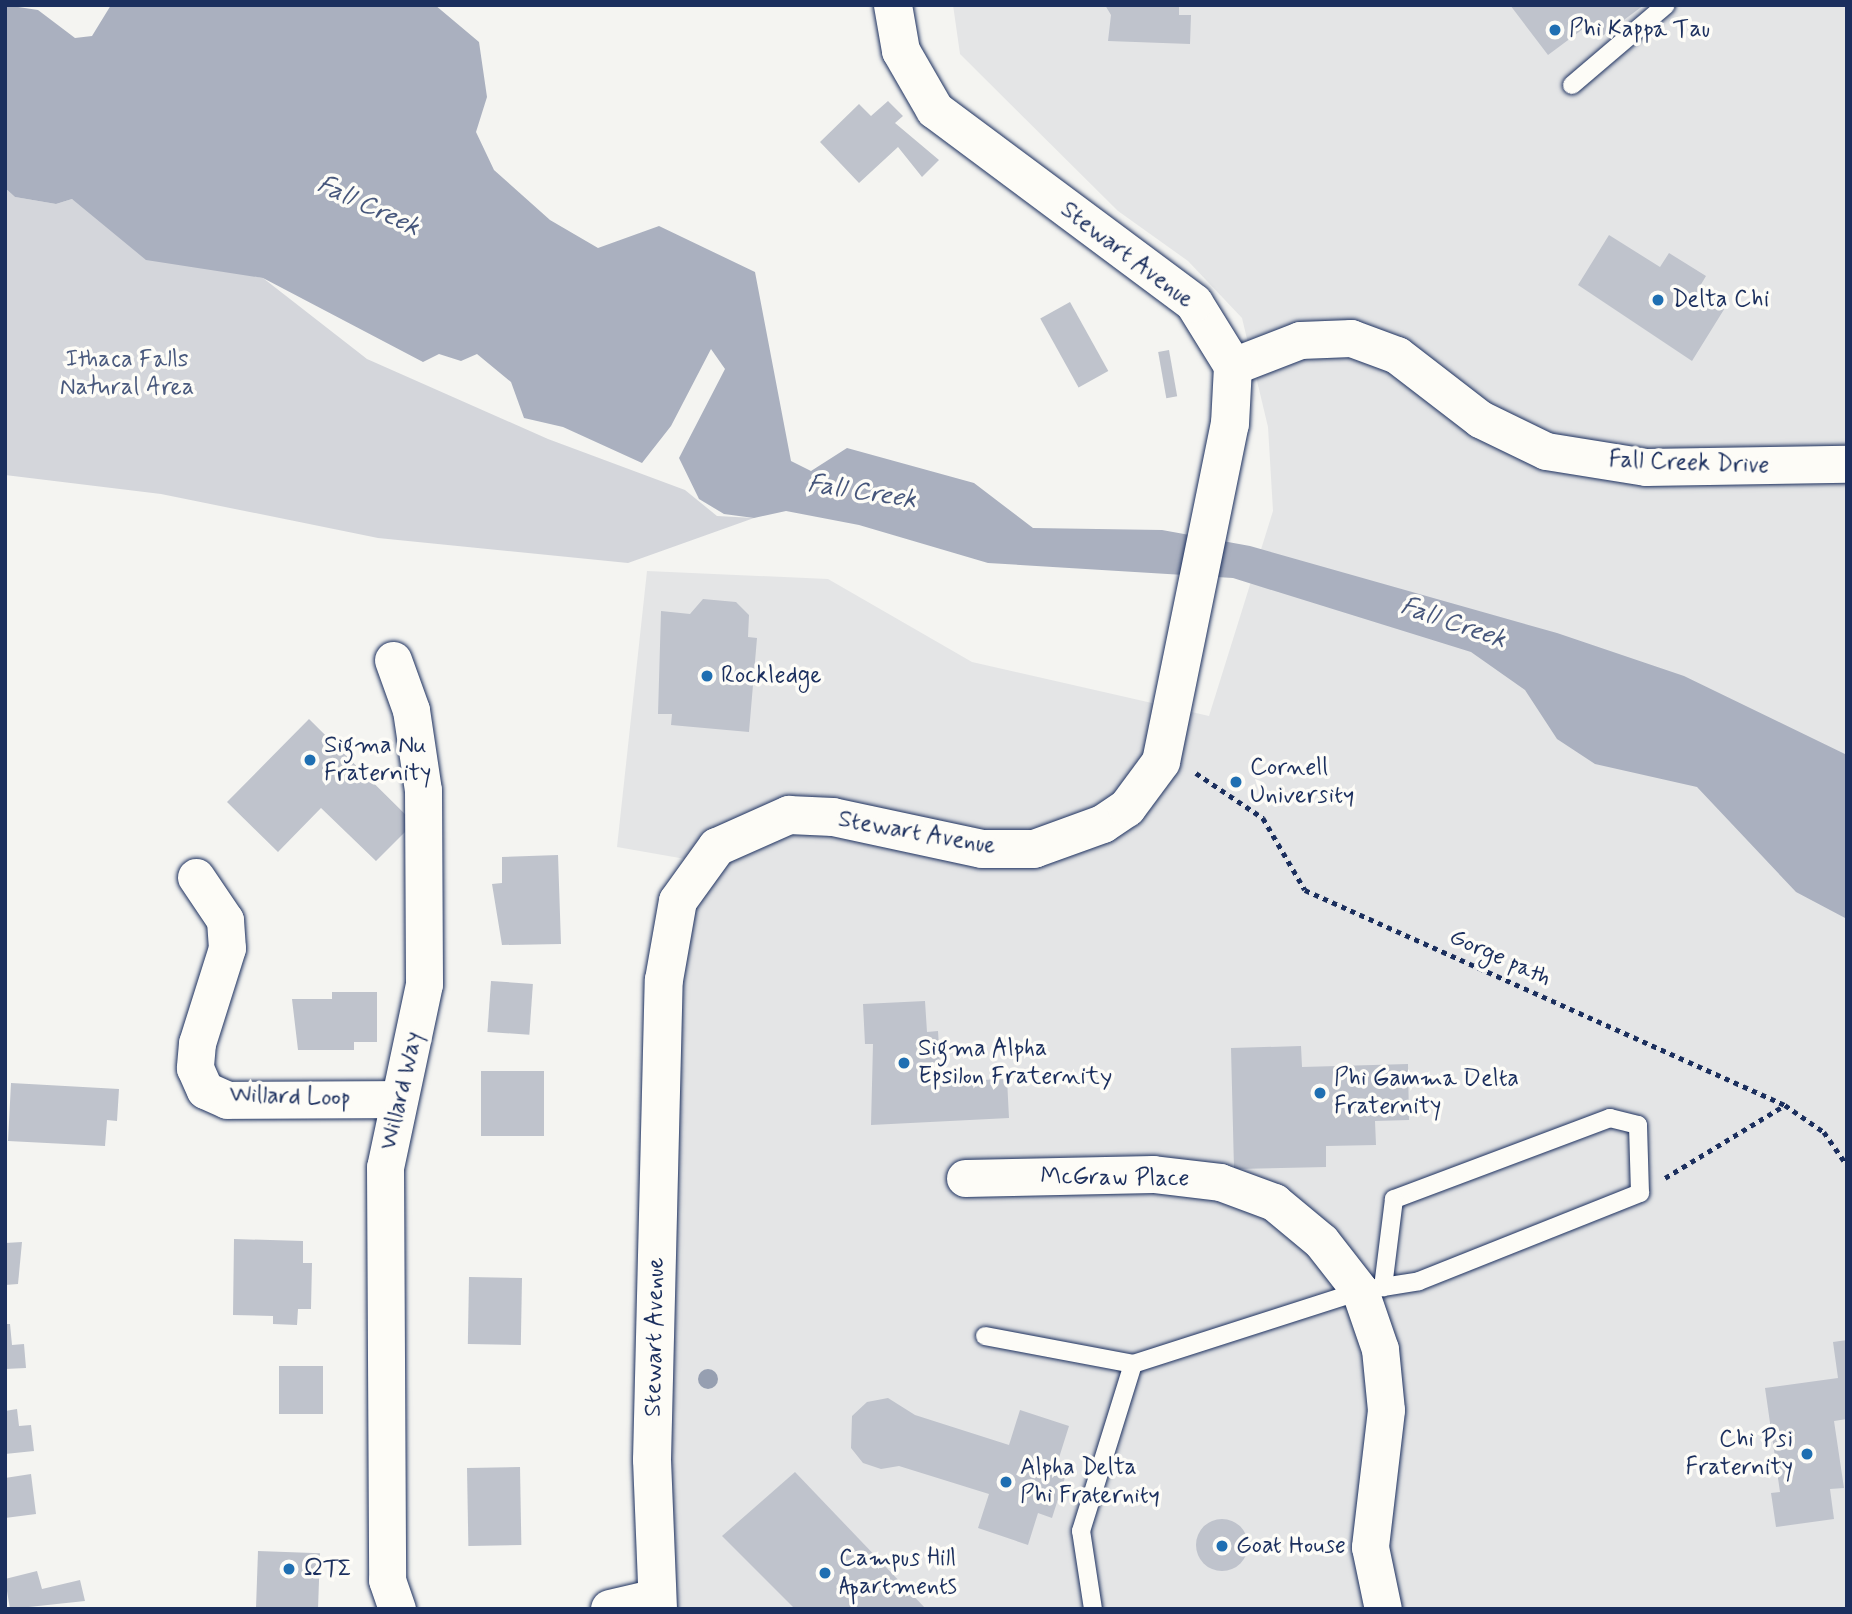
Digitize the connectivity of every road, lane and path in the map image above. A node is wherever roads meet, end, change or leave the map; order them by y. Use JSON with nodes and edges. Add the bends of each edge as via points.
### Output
{"nodes":[{"id":1,"x":893,"y":5,"type":"edge"},
{"id":2,"x":1666,"y":5,"type":"edge"},
{"id":3,"x":1572,"y":85,"type":"dead end"},
{"id":4,"x":1233,"y":366,"type":"junction"},
{"id":5,"x":1847,"y":464,"type":"edge"},
{"id":6,"x":393,"y":660,"type":"dead end"},
{"id":7,"x":1163,"y":754,"type":"junction"},
{"id":8,"x":196,"y":877,"type":"dead end"},
{"id":9,"x":395,"y":1099,"type":"junction"},
{"id":10,"x":1785,"y":1105,"type":"junction"},
{"id":11,"x":1847,"y":1165,"type":"edge"},
{"id":12,"x":965,"y":1178,"type":"dead end"},
{"id":13,"x":1640,"y":1193,"type":"junction"},
{"id":14,"x":1372,"y":1289,"type":"junction"},
{"id":15,"x":985,"y":1336,"type":"dead end"},
{"id":16,"x":1133,"y":1364,"type":"junction"},
{"id":17,"x":655,"y":1604,"type":"edge"},
{"id":18,"x":397,"y":1609,"type":"edge"},
{"id":19,"x":610,"y":1609,"type":"edge"},
{"id":20,"x":1093,"y":1609,"type":"edge"},
{"id":21,"x":1383,"y":1609,"type":"edge"}],
"edges":[{"from":1,"to":4,"type":"street","name":"Stewart Avenue","via":[[901,51],[935,110],[1195,303],[1220,335]]},
{"from":2,"to":3,"type":"lane"},
{"from":4,"to":5,"type":"street","name":"Fall Creek Drive","via":[[1300,340],[1351,338],[1397,355],[1480,419],[1546,451],[1646,467]]},
{"from":4,"to":7,"type":"street","name":"Stewart Avenue","via":[[1222,460]]},
{"from":6,"to":9,"type":"street","name":"Willard Way","via":[[411,710],[423,790],[424,956],[421,1011]]},
{"from":7,"to":10,"type":"path","name":"Gorge path","via":[[1225,788],[1263,818],[1305,890]]},
{"from":7,"to":17,"type":"street","name":"Stewart Avenue","via":[[1144,792],[1119,814],[1034,849],[982,849],[833,817],[789,815],[745,830],[691,875],[671,923],[664,980]]},
{"from":8,"to":9,"type":"street","name":"Willard Loop","via":[[225,920],[227,948],[197,1043],[195,1068],[205,1090],[227,1100]]},
{"from":9,"to":18,"type":"street","name":"Willard Way","via":[[385,1180],[387,1580]]},
{"from":10,"to":11,"type":"path","name":"Gorge path","via":[[1824,1132]]},
{"from":10,"to":13,"type":"path"},
{"from":12,"to":14,"type":"street","name":"McGraw Place","via":[[1153,1174],[1220,1182],[1274,1202]]},
{"from":13,"to":14,"type":"lane","via":[[1419,1281]]},
{"from":13,"to":14,"type":"lane","via":[[1638,1125],[1610,1118],[1394,1199]]},
{"from":14,"to":16,"type":"lane"},
{"from":14,"to":21,"type":"street","name":"McGraw Place","via":[[1386,1410],[1370,1547]]},
{"from":15,"to":16,"type":"lane"},
{"from":16,"to":20,"type":"lane","via":[[1081,1531]]},
{"from":17,"to":19,"type":"street"}]}
